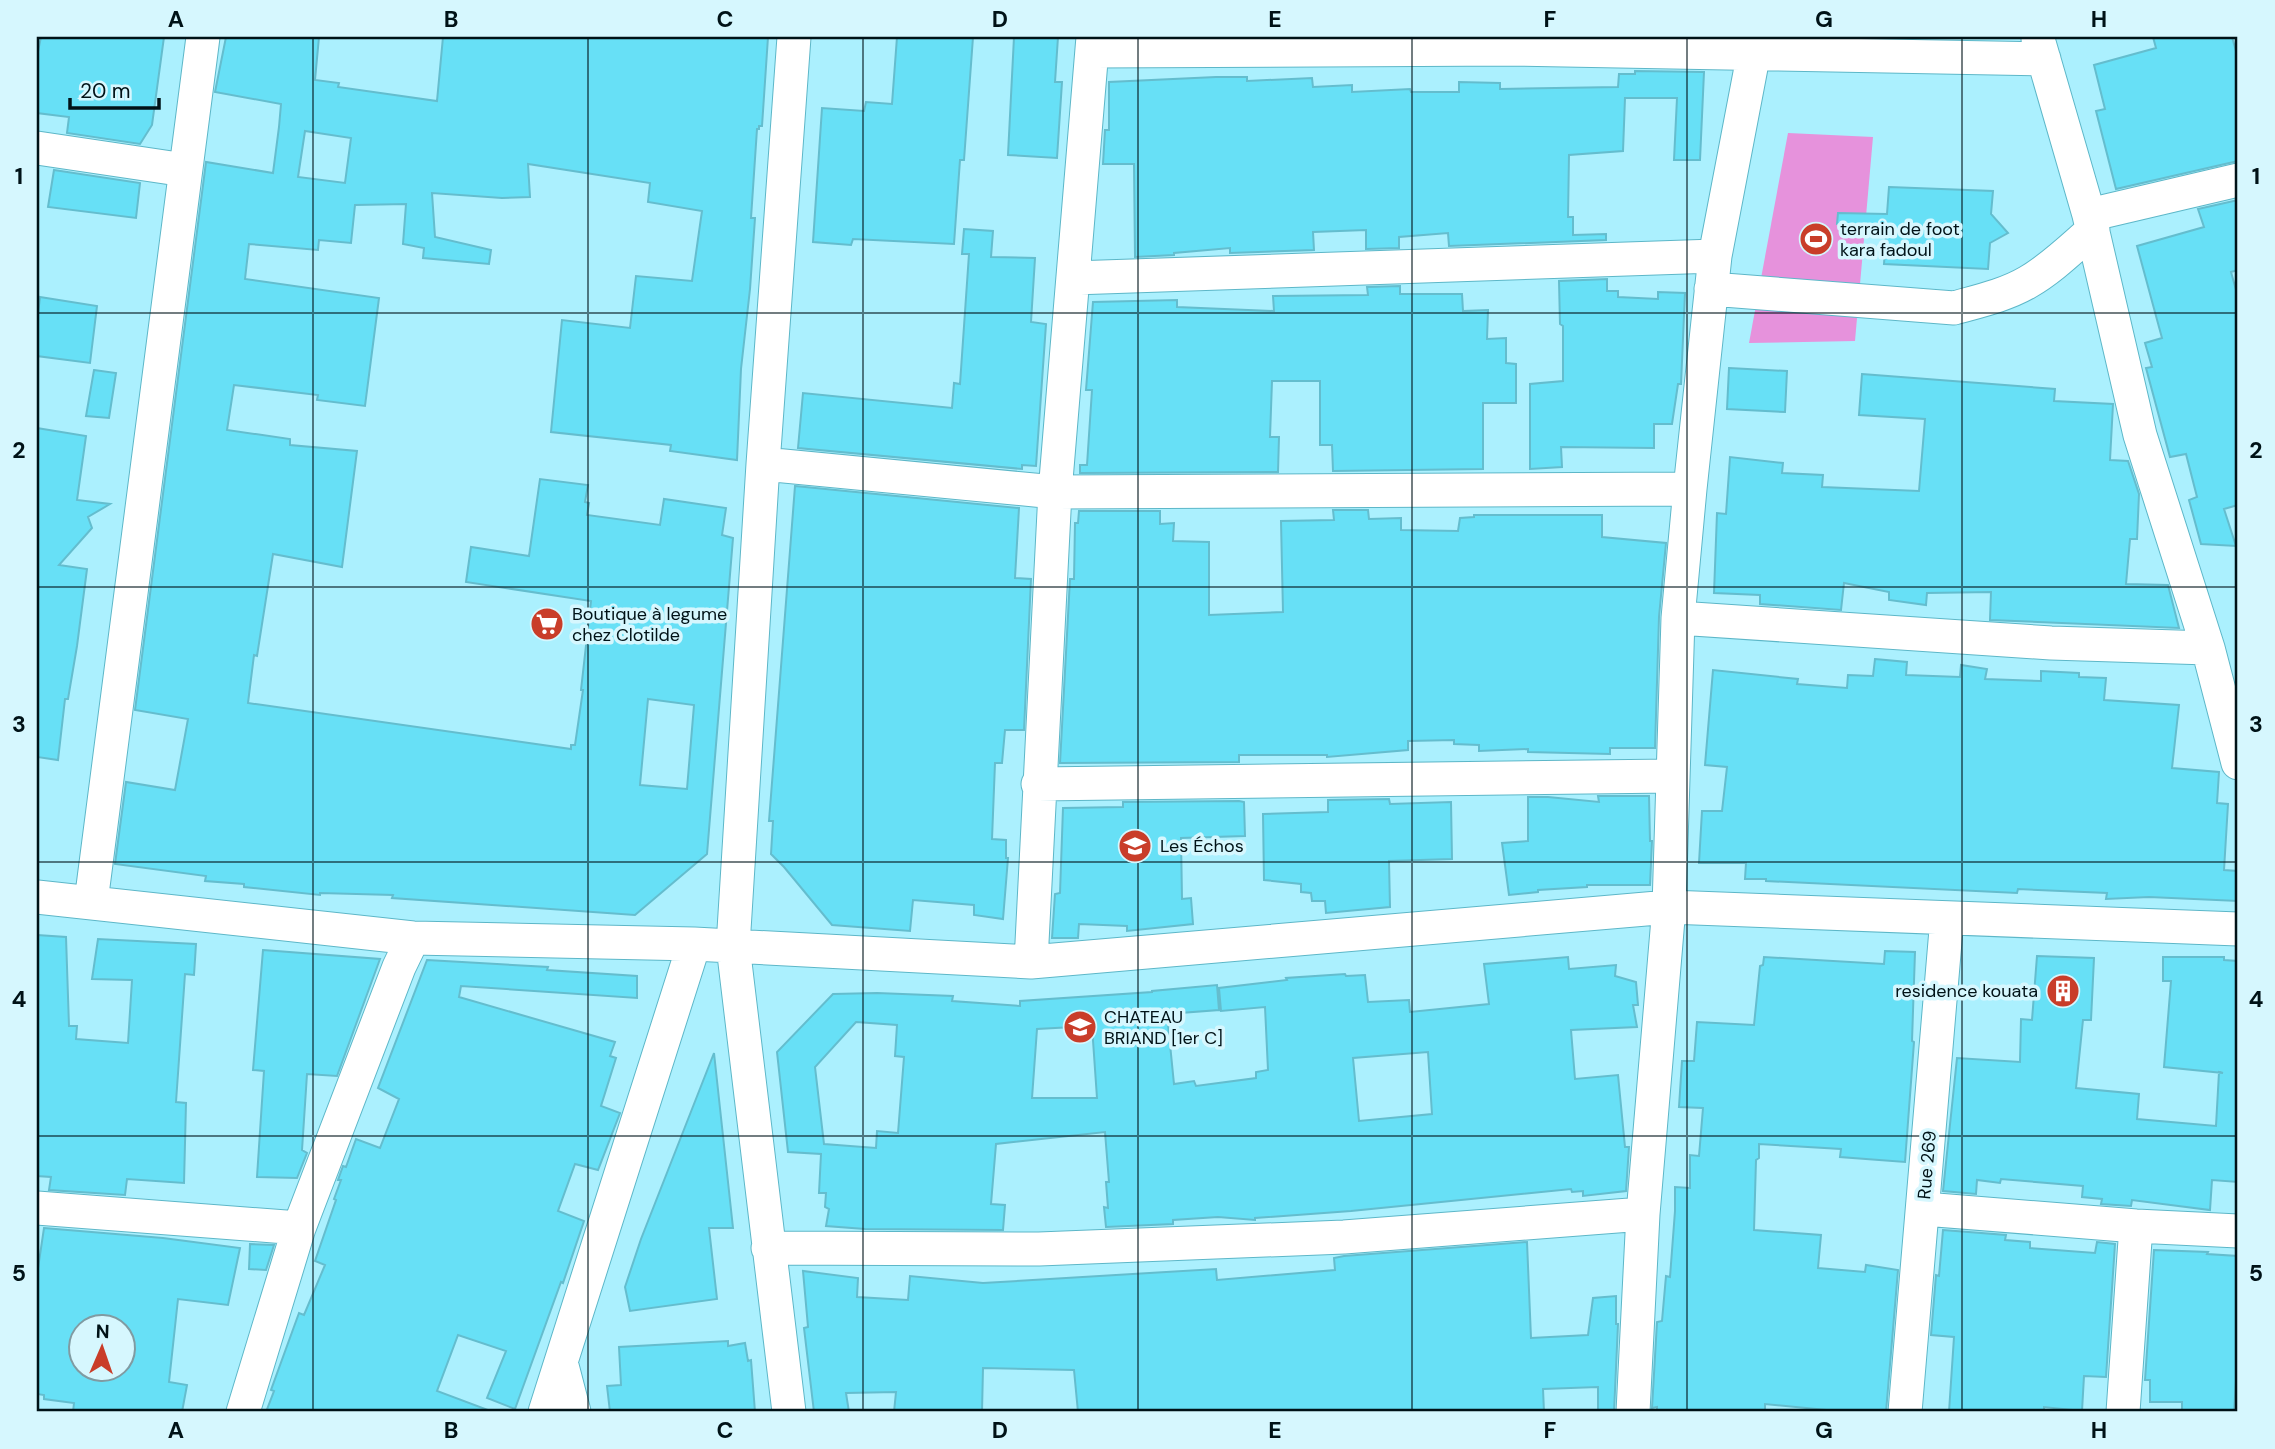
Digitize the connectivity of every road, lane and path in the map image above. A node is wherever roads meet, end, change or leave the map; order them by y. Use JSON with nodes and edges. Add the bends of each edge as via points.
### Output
{"nodes":[{"id":1,"x":203,"y":37,"type":"edge"},
{"id":2,"x":794,"y":37,"type":"edge"},
{"id":3,"x":1093,"y":44,"type":"edge"},
{"id":4,"x":2041,"y":48,"type":"edge"},
{"id":5,"x":1754,"y":52,"type":"junction"},
{"id":6,"x":37,"y":148,"type":"edge"},
{"id":7,"x":185,"y":170,"type":"junction"},
{"id":8,"x":2238,"y":180,"type":"edge"},
{"id":9,"x":2091,"y":222,"type":"junction"},
{"id":10,"x":1715,"y":256,"type":"junction"},
{"id":11,"x":1073,"y":278,"type":"junction"},
{"id":12,"x":1711,"y":289,"type":"junction"},
{"id":13,"x":763,"y":464,"type":"junction"},
{"id":14,"x":1690,"y":489,"type":"junction"},
{"id":15,"x":1055,"y":492,"type":"junction"},
{"id":16,"x":1678,"y":618,"type":"junction"},
{"id":17,"x":2208,"y":648,"type":"junction"},
{"id":18,"x":2238,"y":763,"type":"edge"},
{"id":19,"x":1672,"y":776,"type":"junction"},
{"id":20,"x":1038,"y":784,"type":"junction"},
{"id":21,"x":37,"y":897,"type":"edge"},
{"id":22,"x":91,"y":902,"type":"junction"},
{"id":23,"x":1669,"y":907,"type":"junction"},
{"id":24,"x":1947,"y":918,"type":"junction"},
{"id":25,"x":2238,"y":929,"type":"edge"},
{"id":26,"x":413,"y":938,"type":"junction"},
{"id":27,"x":694,"y":944,"type":"junction"},
{"id":28,"x":733,"y":946,"type":"junction"},
{"id":29,"x":1031,"y":962,"type":"junction"},
{"id":30,"x":37,"y":1208,"type":"edge"},
{"id":31,"x":1924,"y":1209,"type":"junction"},
{"id":32,"x":1643,"y":1214,"type":"junction"},
{"id":33,"x":2136,"y":1226,"type":"junction"},
{"id":34,"x":299,"y":1228,"type":"junction"},
{"id":35,"x":2238,"y":1231,"type":"edge"},
{"id":36,"x":768,"y":1248,"type":"junction"},
{"id":37,"x":561,"y":1362,"type":"junction"},
{"id":38,"x":243,"y":1412,"type":"edge"},
{"id":39,"x":545,"y":1412,"type":"edge"},
{"id":40,"x":574,"y":1412,"type":"edge"},
{"id":41,"x":789,"y":1412,"type":"edge"},
{"id":42,"x":1633,"y":1412,"type":"edge"},
{"id":43,"x":1905,"y":1412,"type":"edge"},
{"id":44,"x":2123,"y":1412,"type":"edge"}],
"edges":[{"from":1,"to":7,"type":"street"},
{"from":2,"to":13,"type":"street"},
{"from":3,"to":5,"type":"street"},
{"from":3,"to":11,"type":"street"},
{"from":4,"to":5,"type":"street"},
{"from":4,"to":9,"type":"street"},
{"from":5,"to":10,"type":"street"},
{"from":6,"to":7,"type":"street"},
{"from":7,"to":22,"type":"street"},
{"from":8,"to":9,"type":"street"},
{"from":9,"to":12,"type":"street","via":[[2066,254],[2027,282],[1954,308]]},
{"from":9,"to":17,"type":"street","via":[[2140,435]]},
{"from":10,"to":11,"type":"street"},
{"from":10,"to":12,"type":"street"},
{"from":11,"to":15,"type":"street"},
{"from":12,"to":14,"type":"street"},
{"from":13,"to":15,"type":"street"},
{"from":13,"to":28,"type":"street"},
{"from":14,"to":15,"type":"street"},
{"from":14,"to":16,"type":"street"},
{"from":15,"to":20,"type":"street"},
{"from":16,"to":17,"type":"street","via":[[2051,643]]},
{"from":16,"to":19,"type":"street"},
{"from":17,"to":18,"type":"street"},
{"from":19,"to":20,"type":"street"},
{"from":19,"to":23,"type":"street"},
{"from":20,"to":29,"type":"street"},
{"from":21,"to":22,"type":"street"},
{"from":22,"to":26,"type":"street"},
{"from":23,"to":24,"type":"street"},
{"from":23,"to":29,"type":"street"},
{"from":23,"to":32,"type":"street"},
{"from":24,"to":25,"type":"street"},
{"from":24,"to":31,"type":"street","name":"Rue 269"},
{"from":26,"to":27,"type":"street"},
{"from":26,"to":34,"type":"street"},
{"from":27,"to":28,"type":"street"},
{"from":27,"to":37,"type":"street"},
{"from":28,"to":29,"type":"street"},
{"from":28,"to":36,"type":"street"},
{"from":30,"to":34,"type":"street"},
{"from":31,"to":33,"type":"street"},
{"from":31,"to":43,"type":"street","name":"Rue 269"},
{"from":32,"to":36,"type":"street","via":[[1344,1237],[1150,1245]]},
{"from":32,"to":42,"type":"street"},
{"from":33,"to":35,"type":"street"},
{"from":33,"to":44,"type":"street"},
{"from":34,"to":38,"type":"street"},
{"from":36,"to":41,"type":"street"},
{"from":37,"to":39,"type":"street"},
{"from":37,"to":40,"type":"street"}]}
